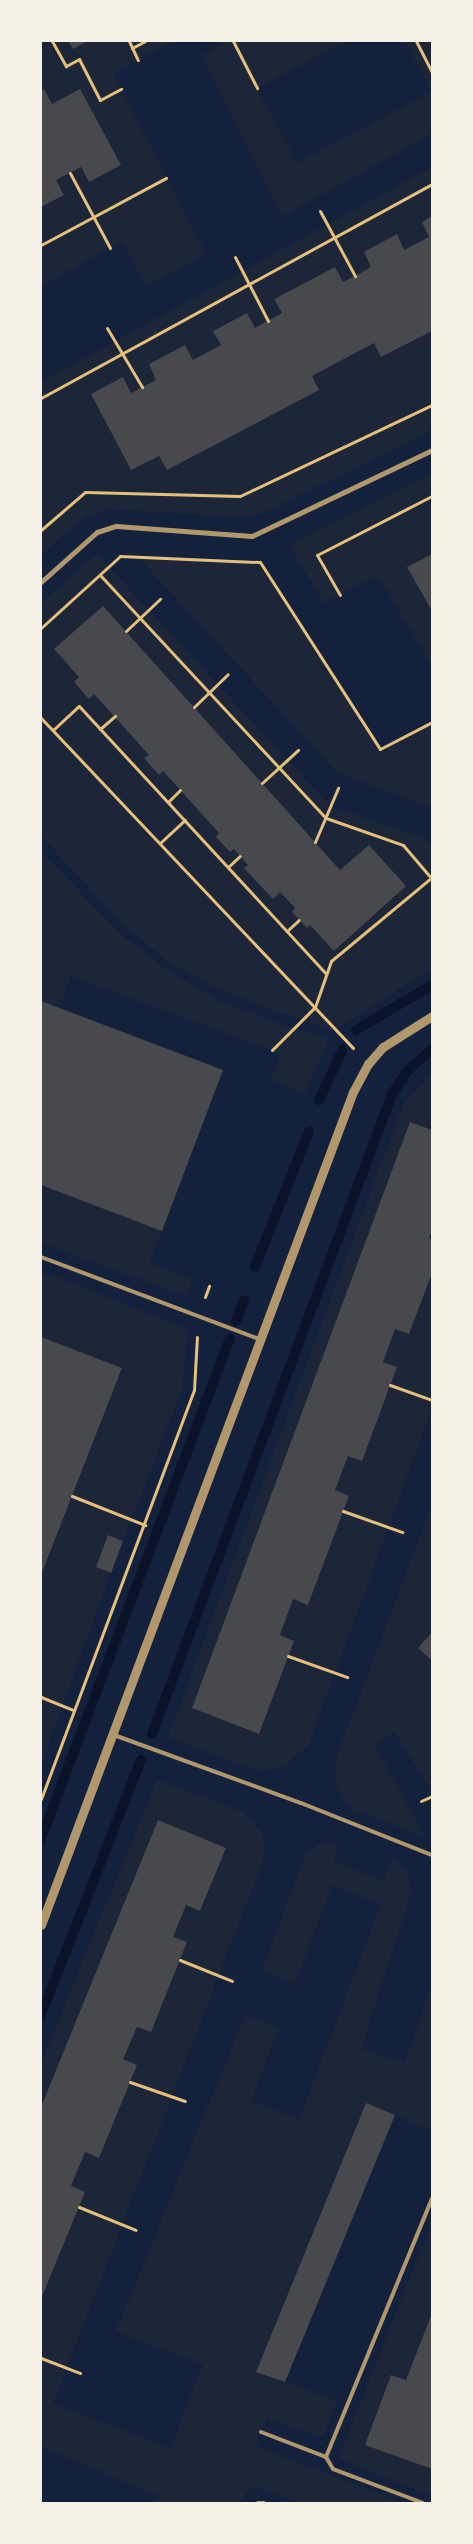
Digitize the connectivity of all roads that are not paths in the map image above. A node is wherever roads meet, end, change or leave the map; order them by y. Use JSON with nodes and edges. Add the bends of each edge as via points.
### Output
{"nodes":[{"id":1,"x":432,"y":450,"type":"edge"},
{"id":2,"x":41,"y":582,"type":"edge"},
{"id":3,"x":432,"y":1016,"type":"edge"},
{"id":4,"x":41,"y":1257,"type":"edge"},
{"id":5,"x":262,"y":1341,"type":"junction"},
{"id":6,"x":113,"y":1735,"type":"junction"},
{"id":7,"x":432,"y":1855,"type":"edge"},
{"id":8,"x":41,"y":1925,"type":"edge"},
{"id":9,"x":432,"y":2199,"type":"edge"},
{"id":10,"x":261,"y":2432,"type":"dead end"},
{"id":11,"x":326,"y":2457,"type":"junction"},
{"id":12,"x":258,"y":2503,"type":"edge"},
{"id":13,"x":264,"y":2503,"type":"edge"},
{"id":14,"x":424,"y":2503,"type":"edge"}],
"edges":[{"from":1,"to":2,"type":"street","via":[[252,536],[116,526],[96,532]]},
{"from":3,"to":5,"type":"street","via":[[383,1047],[368,1064],[353,1092]]},
{"from":4,"to":5,"type":"lane"},
{"from":5,"to":6,"type":"street"},
{"from":6,"to":7,"type":"lane","via":[[301,1803]]},
{"from":6,"to":8,"type":"street"},
{"from":9,"to":11,"type":"lane"},
{"from":10,"to":11,"type":"lane"},
{"from":11,"to":14,"type":"lane","via":[[333,2469]]},
{"from":12,"to":13,"type":"lane"}]}
